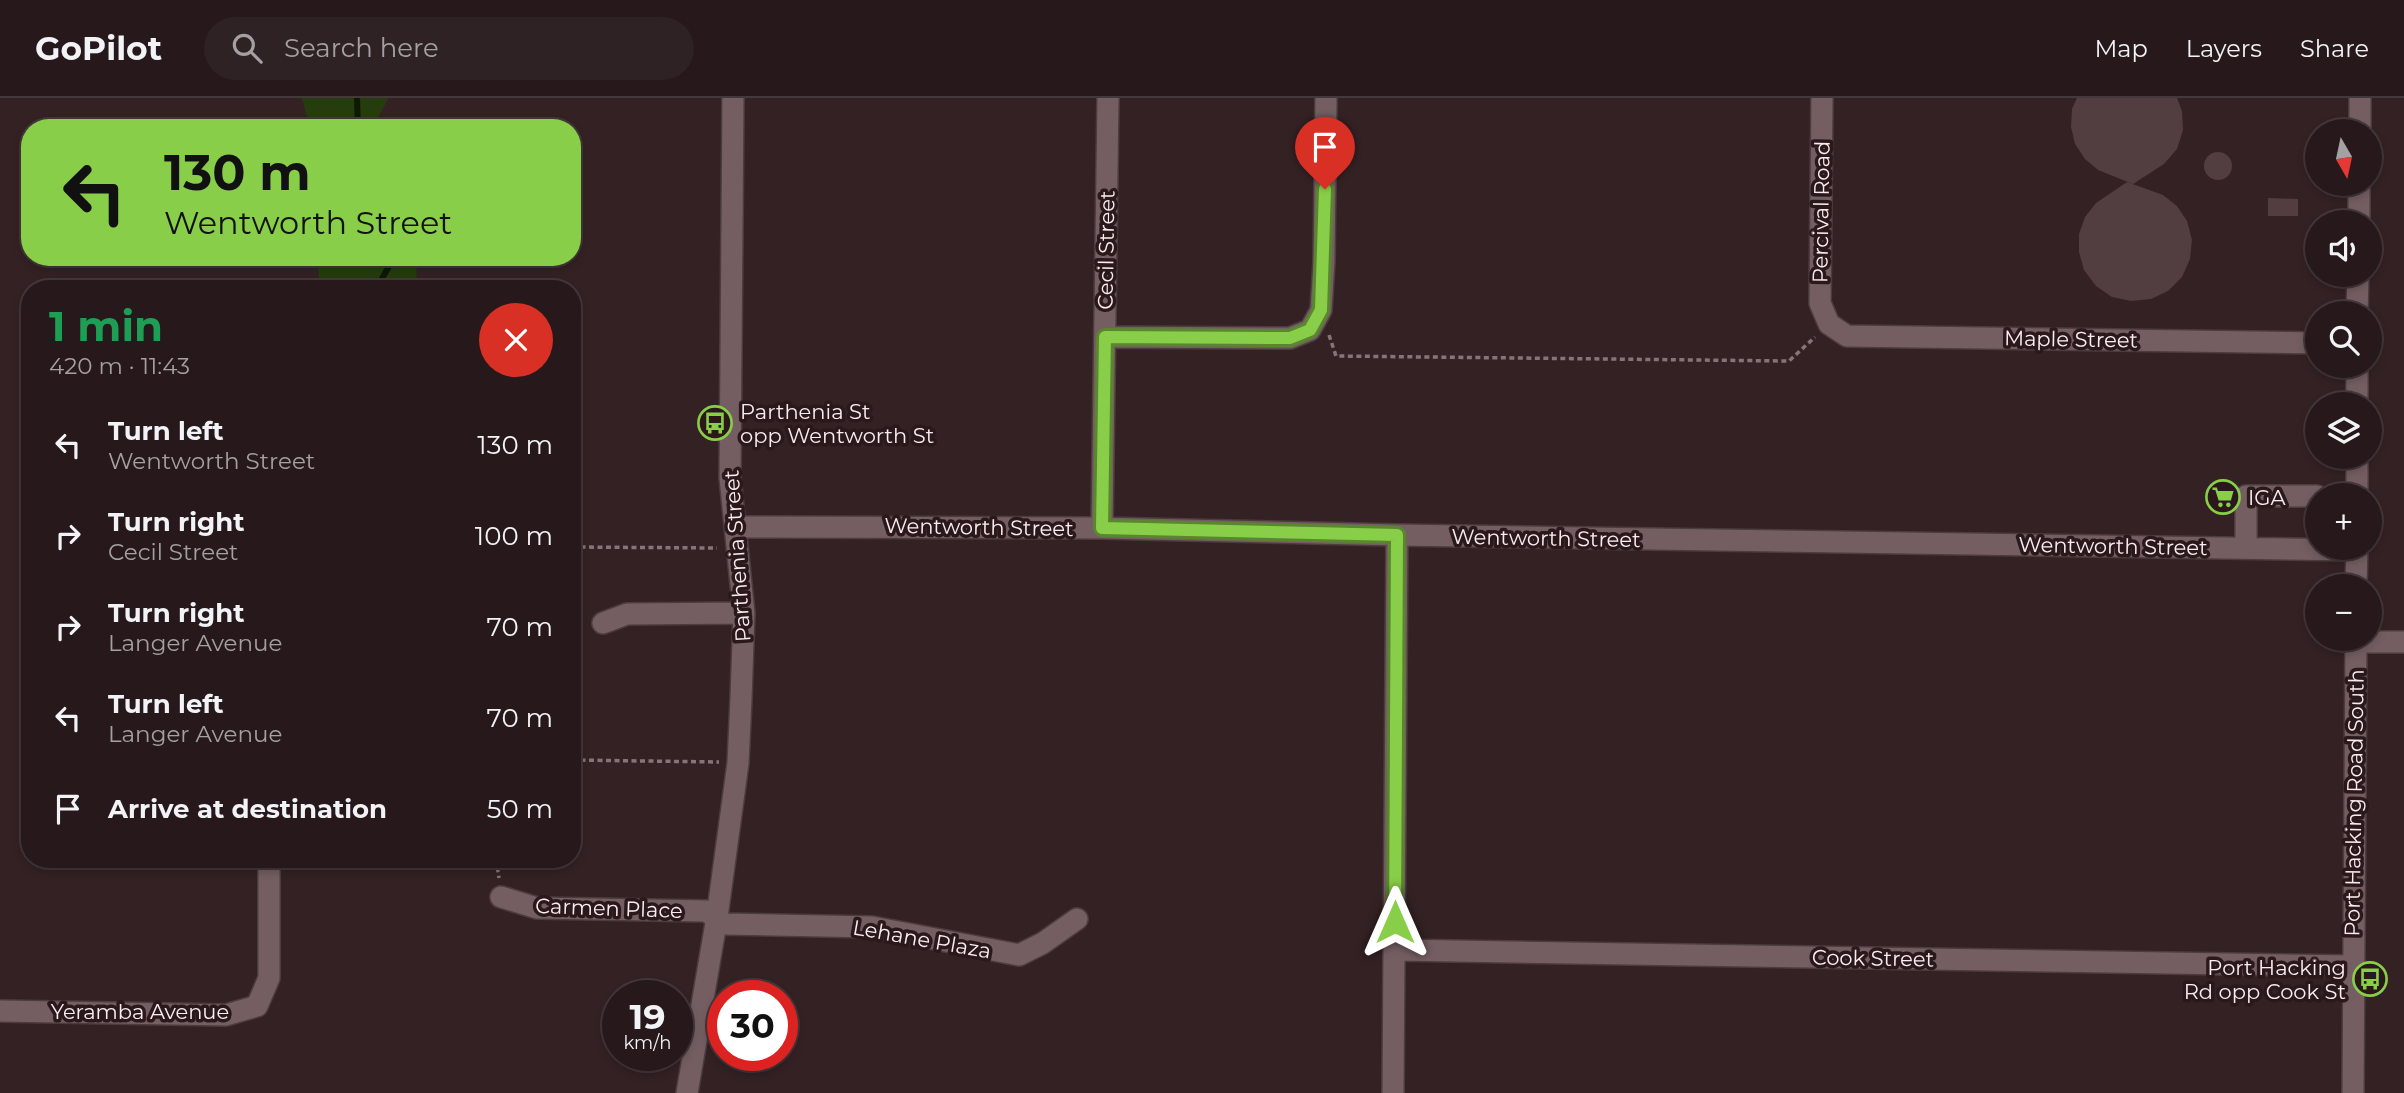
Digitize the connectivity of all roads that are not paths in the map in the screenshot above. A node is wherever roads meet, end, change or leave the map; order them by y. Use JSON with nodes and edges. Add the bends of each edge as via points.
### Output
{"nodes":[{"id":1,"x":733,"y":98,"type":"edge"},
{"id":2,"x":1108,"y":98,"type":"edge"},
{"id":3,"x":1326,"y":98,"type":"edge"},
{"id":4,"x":1822,"y":98,"type":"edge"},
{"id":5,"x":2360,"y":98,"type":"edge"},
{"id":6,"x":2360,"y":119,"type":"edge"},
{"id":7,"x":1829,"y":324,"type":"joint"},
{"id":8,"x":1105,"y":337,"type":"junction"},
{"id":9,"x":2305,"y":342,"type":"edge"},
{"id":10,"x":2305,"y":496,"type":"edge"},
{"id":11,"x":1102,"y":528,"type":"junction"},
{"id":12,"x":1397,"y":535,"type":"junction"},
{"id":13,"x":736,"y":538,"type":"junction"},
{"id":14,"x":2246,"y":548,"type":"junction"},
{"id":15,"x":2305,"y":549,"type":"edge"},
{"id":16,"x":744,"y":613,"type":"junction"},
{"id":17,"x":603,"y":623,"type":"dead end"},
{"id":18,"x":2382,"y":641,"type":"edge"},
{"id":19,"x":2404,"y":642,"type":"edge"},
{"id":20,"x":2356,"y":651,"type":"edge"},
{"id":21,"x":269,"y":868,"type":"edge"},
{"id":22,"x":501,"y":897,"type":"dead end"},
{"id":23,"x":717,"y":916,"type":"junction"},
{"id":24,"x":1077,"y":919,"type":"dead end"},
{"id":25,"x":1395,"y":950,"type":"junction"},
{"id":26,"x":2352,"y":967,"type":"junction"},
{"id":27,"x":0,"y":1011,"type":"edge"},
{"id":28,"x":687,"y":1093,"type":"edge"},
{"id":29,"x":1393,"y":1093,"type":"edge"},
{"id":30,"x":2353,"y":1093,"type":"edge"}],
"edges":[{"from":1,"to":13,"type":"street","name":"Parthenia Street","via":[[730,478]]},
{"from":2,"to":8,"type":"street","name":"Cecil Street"},
{"from":3,"to":8,"type":"street","via":[[1321,310],[1310,330],[1290,338]]},
{"from":4,"to":7,"type":"street","name":"Percival Road","via":[[1821,303]]},
{"from":5,"to":6,"type":"street"},
{"from":7,"to":9,"type":"street","name":"Maple Street","via":[[1847,336]]},
{"from":8,"to":11,"type":"street","name":"Cecil Street"},
{"from":10,"to":14,"type":"street","via":[[2246,496]]},
{"from":11,"to":12,"type":"street","name":"Wentworth Street"},
{"from":11,"to":13,"type":"street","name":"Wentworth Street"},
{"from":12,"to":14,"type":"street","name":"Wentworth Street"},
{"from":12,"to":25,"type":"street"},
{"from":13,"to":16,"type":"street","name":"Parthenia Street"},
{"from":14,"to":15,"type":"street","name":"Wentworth Street"},
{"from":16,"to":17,"type":"street","via":[[627,614]]},
{"from":16,"to":23,"type":"street","name":"Parthenia Street","via":[[738,763]]},
{"from":18,"to":19,"type":"street"},
{"from":20,"to":26,"type":"street","name":"Port Hacking Road South"},
{"from":21,"to":27,"type":"street","name":"Yeramba Avenue","via":[[269,978],[257,1006],[226,1015]]},
{"from":22,"to":23,"type":"street","name":"Carmen Place","via":[[537,908],[706,911]]},
{"from":23,"to":24,"type":"street","name":"Lehane Plaza","via":[[725,924],[872,927],[1019,955]]},
{"from":23,"to":28,"type":"street","name":"Parthenia Street"},
{"from":25,"to":26,"type":"street","name":"Cook Street"},
{"from":25,"to":29,"type":"street"},
{"from":26,"to":30,"type":"street","name":"Port Hacking Road South"}]}
